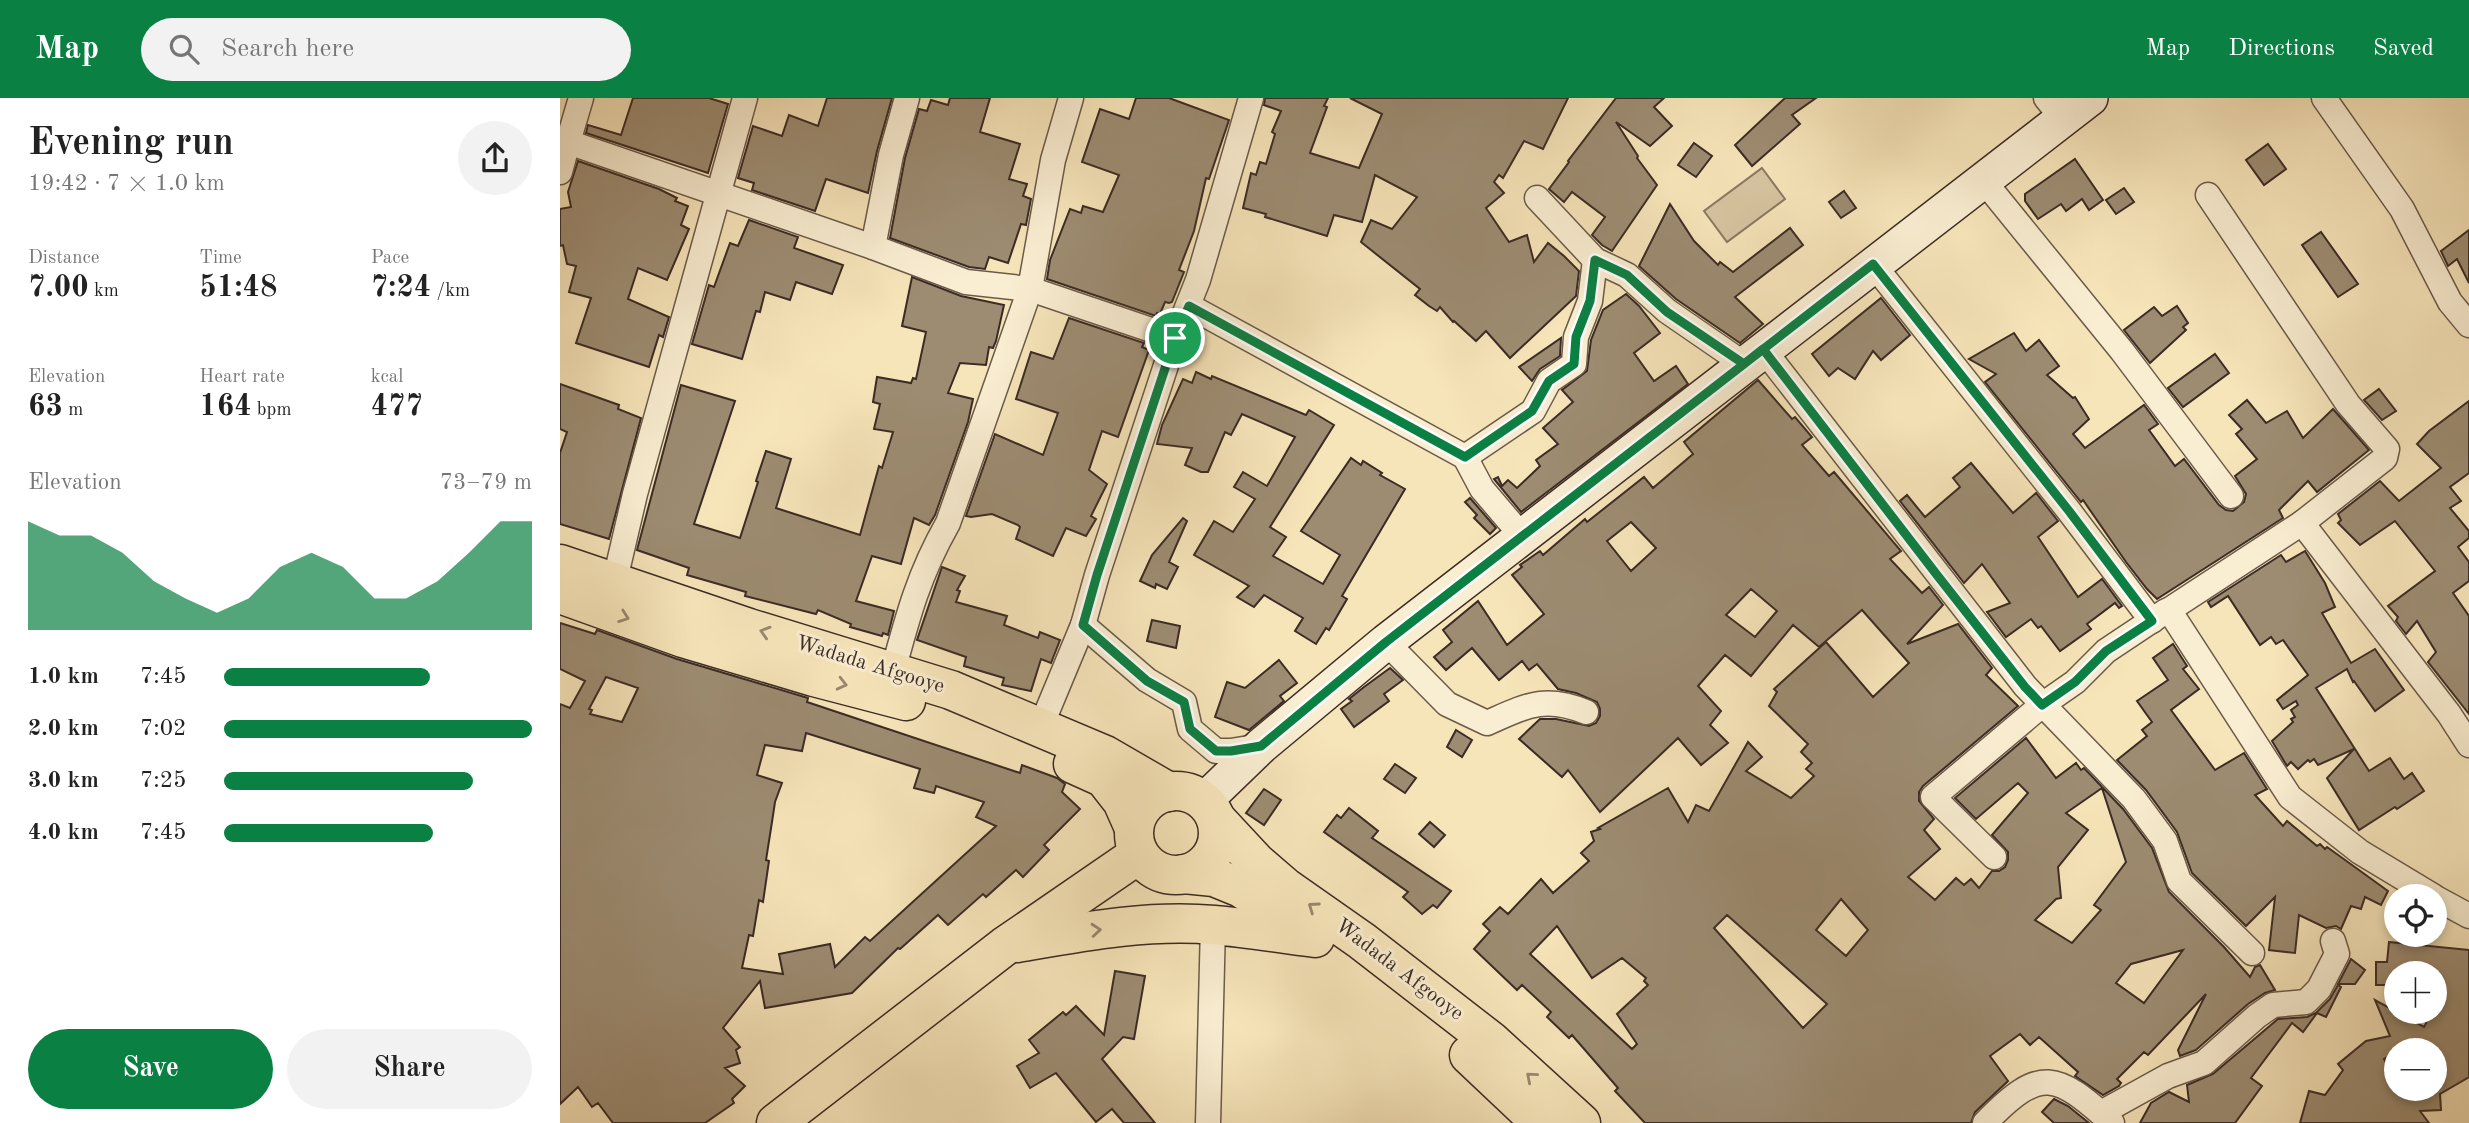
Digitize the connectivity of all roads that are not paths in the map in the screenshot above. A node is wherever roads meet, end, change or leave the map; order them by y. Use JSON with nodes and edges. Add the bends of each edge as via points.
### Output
{"nodes":[{"id":1,"x":581,"y":98,"type":"edge"},
{"id":2,"x":745,"y":98,"type":"edge"},
{"id":3,"x":907,"y":98,"type":"edge"},
{"id":4,"x":1071,"y":98,"type":"edge"},
{"id":5,"x":1251,"y":98,"type":"edge"},
{"id":6,"x":2090,"y":98,"type":"edge"},
{"id":7,"x":2324,"y":98,"type":"edge"},
{"id":8,"x":2054,"y":109,"type":"edge"},
{"id":9,"x":564,"y":141,"type":"edge"},
{"id":10,"x":560,"y":172,"type":"edge"},
{"id":11,"x":1983,"y":180,"type":"junction"},
{"id":12,"x":717,"y":195,"type":"junction"},
{"id":13,"x":2207,"y":195,"type":"dead end"},
{"id":14,"x":1537,"y":198,"type":"dead end"},
{"id":15,"x":873,"y":247,"type":"junction"},
{"id":16,"x":1595,"y":260,"type":"junction"},
{"id":17,"x":1873,"y":264,"type":"junction"},
{"id":18,"x":1030,"y":289,"type":"junction"},
{"id":19,"x":1189,"y":306,"type":"junction"},
{"id":20,"x":2469,"y":325,"type":"edge"},
{"id":21,"x":1175,"y":338,"type":"junction"},
{"id":22,"x":1754,"y":356,"type":"junction"},
{"id":23,"x":1465,"y":457,"type":"junction"},
{"id":24,"x":2231,"y":496,"type":"dead end"},
{"id":25,"x":2302,"y":523,"type":"junction"},
{"id":26,"x":1522,"y":536,"type":"junction"},
{"id":27,"x":560,"y":564,"type":"edge"},
{"id":28,"x":614,"y":584,"type":"junction"},
{"id":29,"x":560,"y":594,"type":"edge"},
{"id":30,"x":2160,"y":615,"type":"junction"},
{"id":31,"x":1083,"y":625,"type":"junction"},
{"id":32,"x":1386,"y":642,"type":"junction"},
{"id":33,"x":894,"y":671,"type":"junction"},
{"id":34,"x":2042,"y":705,"type":"junction"},
{"id":35,"x":1586,"y":712,"type":"dead end"},
{"id":36,"x":1041,"y":726,"type":"junction"},
{"id":37,"x":2469,"y":745,"type":"edge"},
{"id":38,"x":1261,"y":746,"type":"junction"},
{"id":39,"x":1196,"y":804,"type":"junction"},
{"id":40,"x":1137,"y":841,"type":"junction"},
{"id":41,"x":1994,"y":857,"type":"dead end"},
{"id":42,"x":1184,"y":874,"type":"junction"},
{"id":43,"x":2414,"y":884,"type":"edge"},
{"id":44,"x":2447,"y":903,"type":"edge"},
{"id":45,"x":2469,"y":916,"type":"edge"},
{"id":46,"x":1213,"y":925,"type":"junction"},
{"id":47,"x":1315,"y":938,"type":"junction"},
{"id":48,"x":2333,"y":941,"type":"dead end"},
{"id":49,"x":1004,"y":946,"type":"junction"},
{"id":50,"x":2252,"y":953,"type":"dead end"},
{"id":51,"x":2106,"y":1118,"type":"edge"},
{"id":52,"x":776,"y":1123,"type":"edge"},
{"id":53,"x":1208,"y":1123,"type":"edge"},
{"id":54,"x":1541,"y":1123,"type":"edge"},
{"id":55,"x":1581,"y":1123,"type":"edge"},
{"id":56,"x":1985,"y":1123,"type":"edge"}],
"edges":[{"from":1,"to":9,"type":"street"},
{"from":2,"to":12,"type":"street"},
{"from":3,"to":15,"type":"street"},
{"from":4,"to":18,"type":"street","via":[[1053,160]]},
{"from":5,"to":19,"type":"street"},
{"from":6,"to":8,"type":"main road"},
{"from":7,"to":20,"type":"street","via":[[2402,209],[2450,302]]},
{"from":8,"to":11,"type":"main road"},
{"from":9,"to":10,"type":"street"},
{"from":9,"to":12,"type":"street"},
{"from":11,"to":17,"type":"main road"},
{"from":11,"to":24,"type":"street","via":[[2122,351]]},
{"from":12,"to":15,"type":"street"},
{"from":12,"to":28,"type":"street"},
{"from":13,"to":25,"type":"street","via":[[2348,404],[2387,449],[2385,458]]},
{"from":14,"to":16,"type":"street"},
{"from":15,"to":18,"type":"street","via":[[966,282]]},
{"from":16,"to":22,"type":"street","via":[[1627,275],[1667,312]]},
{"from":16,"to":23,"type":"street","via":[[1574,364],[1549,381],[1532,411]]},
{"from":17,"to":22,"type":"main road"},
{"from":17,"to":30,"type":"street","via":[[2069,511]]},
{"from":18,"to":21,"type":"street"},
{"from":18,"to":33,"type":"street","via":[[948,523],[928,558],[911,605]]},
{"from":19,"to":21,"type":"street"},
{"from":19,"to":23,"type":"street"},
{"from":21,"to":31,"type":"street"},
{"from":22,"to":26,"type":"main road"},
{"from":22,"to":34,"type":"street"},
{"from":23,"to":26,"type":"street","via":[[1482,489]]},
{"from":25,"to":30,"type":"street"},
{"from":25,"to":37,"type":"street"},
{"from":26,"to":32,"type":"main road"},
{"from":27,"to":28,"type":"main road","name":"Wadada Afgooye"},
{"from":33,"to":28,"type":"main road","name":"Wadada Afgooye","one_way":true},
{"from":29,"to":40,"type":"main road","name":"Wadada Afgooye","one_way":true,"via":[[696,642],[952,713],[1030,744],[1104,778],[1122,801]]},
{"from":30,"to":34,"type":"street","via":[[2106,651],[2075,682]]},
{"from":30,"to":43,"type":"street","via":[[2290,797],[2360,852]]},
{"from":31,"to":36,"type":"street"},
{"from":31,"to":38,"type":"street","via":[[1147,681],[1184,702],[1190,729],[1216,751]]},
{"from":32,"to":35,"type":"street","via":[[1447,704],[1487,723],[1527,705],[1549,702]]},
{"from":32,"to":38,"type":"main road"},
{"from":33,"to":36,"type":"main road","name":"Wadada Afgooye"},
{"from":34,"to":41,"type":"street","via":[[1933,797]]},
{"from":34,"to":50,"type":"street","via":[[2134,799],[2165,841],[2179,881]]},
{"from":36,"to":39,"type":"main road","name":"Wadada Afgooye"},
{"from":38,"to":39,"type":"main road"},
{"from":39,"to":40,"type":"main road","via":[[1156,796],[1138,815]]},
{"from":39,"to":42,"type":"main road","via":[[1218,833],[1208,860]]},
{"from":55,"to":39,"type":"main road","name":"Wadada Afgooye","one_way":true,"via":[[1491,1041],[1276,879]]},
{"from":40,"to":42,"type":"main road","via":[[1147,864],[1171,875]]},
{"from":40,"to":49,"type":"main road"},
{"from":42,"to":47,"type":"main road","name":"Wadada Afgooye","via":[[1214,877],[1241,888]]},
{"from":44,"to":45,"type":"street"},
{"from":46,"to":47,"type":"main road"},
{"from":49,"to":46,"type":"main road","one_way":true,"via":[[1087,931]]},
{"from":46,"to":53,"type":"street"},
{"from":47,"to":54,"type":"main road","name":"Wadada Afgooye","via":[[1416,1008]]},
{"from":48,"to":51,"type":"street","via":[[2337,954],[2319,989],[2306,1002],[2273,1005],[2204,1063],[2168,1076]]},
{"from":49,"to":52,"type":"main road"},
{"from":51,"to":56,"type":"street","via":[[2078,1094],[2046,1081],[2032,1084]]}]}
